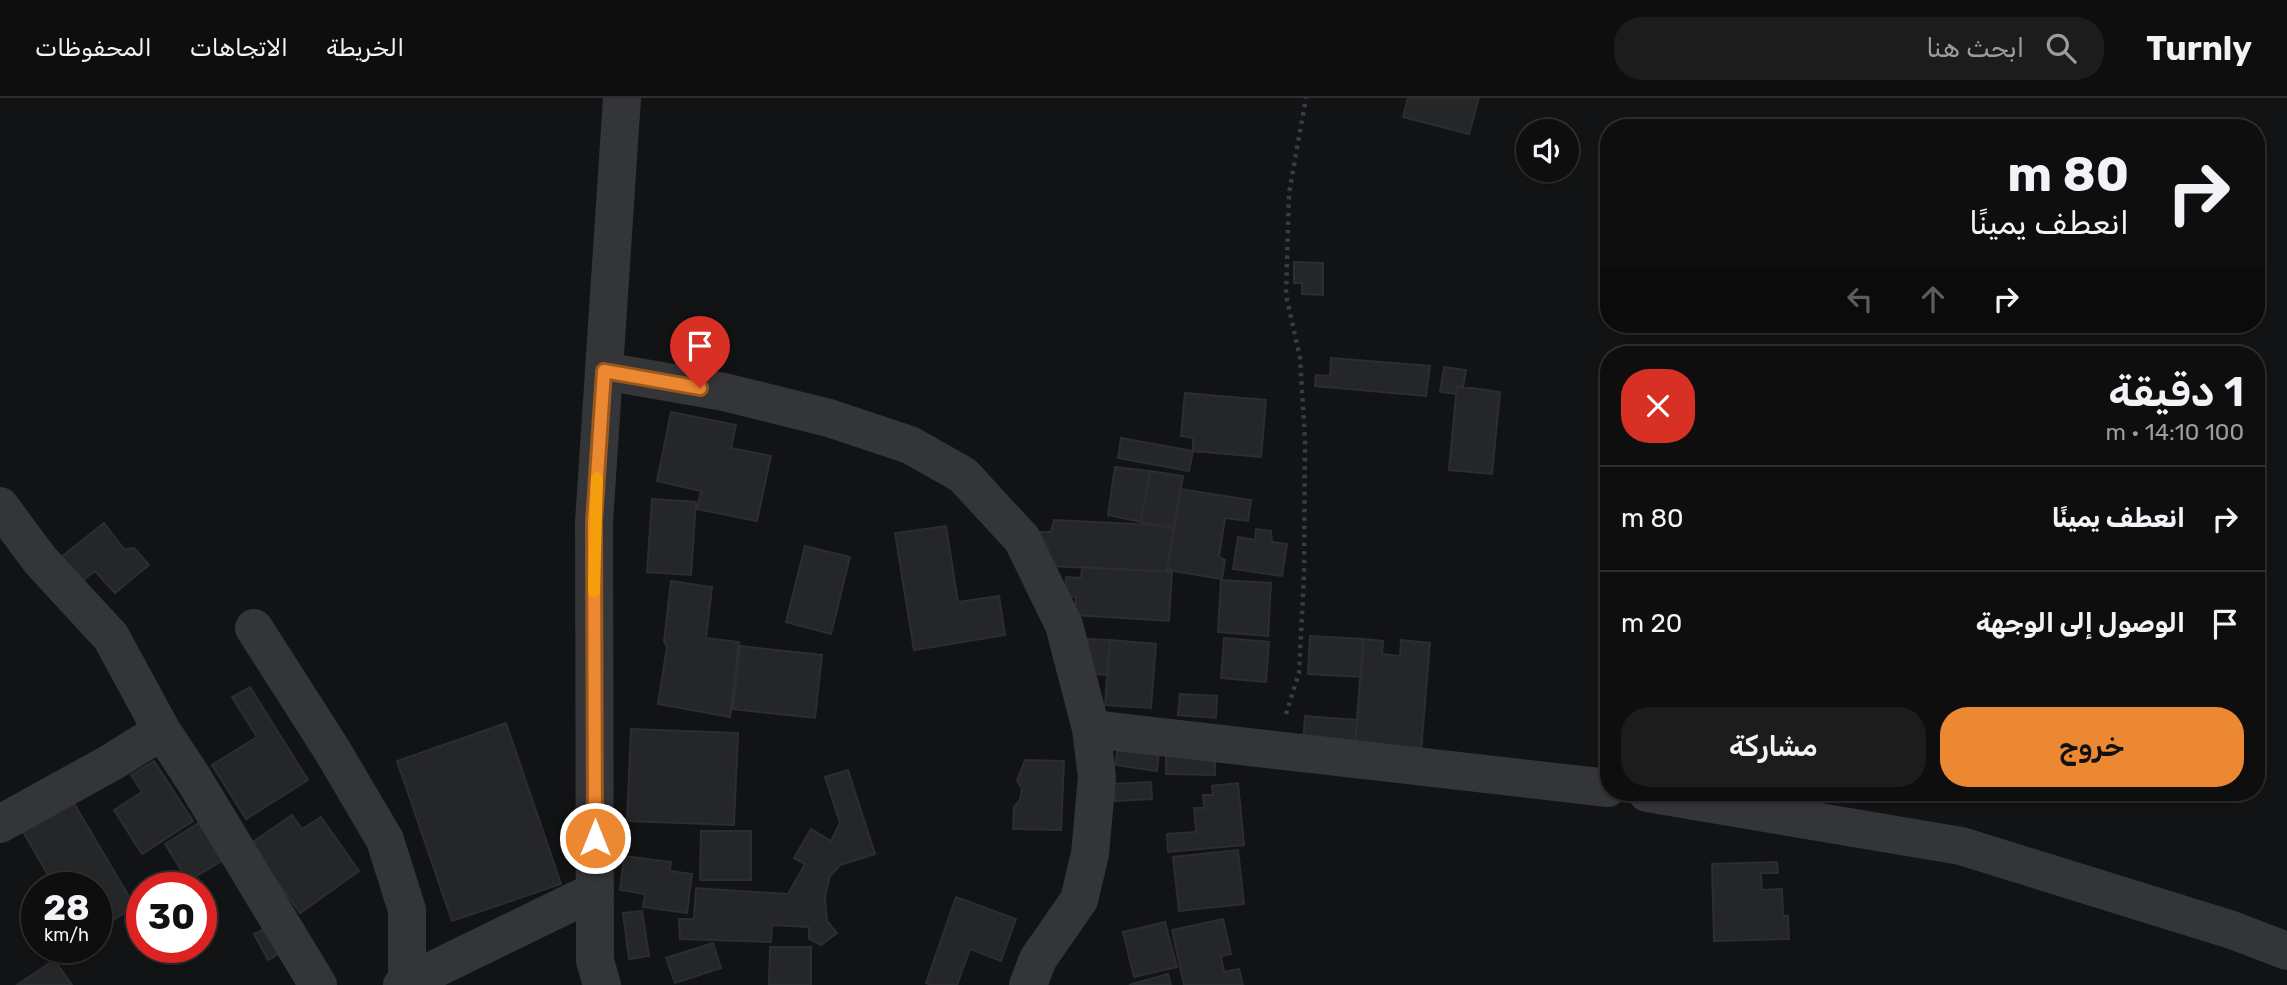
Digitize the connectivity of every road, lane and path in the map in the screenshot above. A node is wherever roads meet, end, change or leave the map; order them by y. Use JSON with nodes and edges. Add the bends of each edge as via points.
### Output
{"nodes":[{"id":1,"x":622,"y":98,"type":"edge"},
{"id":2,"x":1306,"y":98,"type":"edge"},
{"id":3,"x":604,"y":371,"type":"junction"},
{"id":4,"x":0,"y":506,"type":"edge"},
{"id":5,"x":254,"y":628,"type":"dead end"},
{"id":6,"x":1284,"y":720,"type":"dead end"},
{"id":7,"x":1091,"y":730,"type":"junction"},
{"id":8,"x":162,"y":731,"type":"junction"},
{"id":9,"x":1600,"y":787,"type":"edge"},
{"id":10,"x":1694,"y":801,"type":"edge"},
{"id":11,"x":0,"y":824,"type":"edge"},
{"id":12,"x":595,"y":891,"type":"junction"},
{"id":13,"x":2287,"y":951,"type":"edge"},
{"id":14,"x":404,"y":984,"type":"edge"},
{"id":15,"x":318,"y":985,"type":"edge"},
{"id":16,"x":602,"y":985,"type":"edge"},
{"id":17,"x":1028,"y":985,"type":"edge"}],
"edges":[{"from":1,"to":3,"type":"street"},
{"from":2,"to":6,"type":"path","via":[[1289,193],[1286,295],[1300,358],[1304,576],[1299,673]]},
{"from":3,"to":7,"type":"street","via":[[724,392],[829,418],[911,444],[963,475],[1022,539],[1064,625]]},
{"from":3,"to":12,"type":"street","via":[[594,522]]},
{"from":4,"to":8,"type":"street","via":[[40,560],[111,637]]},
{"from":5,"to":14,"type":"street","via":[[385,841],[407,910]]},
{"from":7,"to":9,"type":"street"},
{"from":7,"to":17,"type":"street","via":[[1097,778],[1090,854],[1079,900],[1038,958]]},
{"from":8,"to":11,"type":"street"},
{"from":8,"to":15,"type":"street"},
{"from":10,"to":13,"type":"street","via":[[1961,846]]},
{"from":12,"to":14,"type":"street"},
{"from":12,"to":16,"type":"street","via":[[595,961]]}]}
